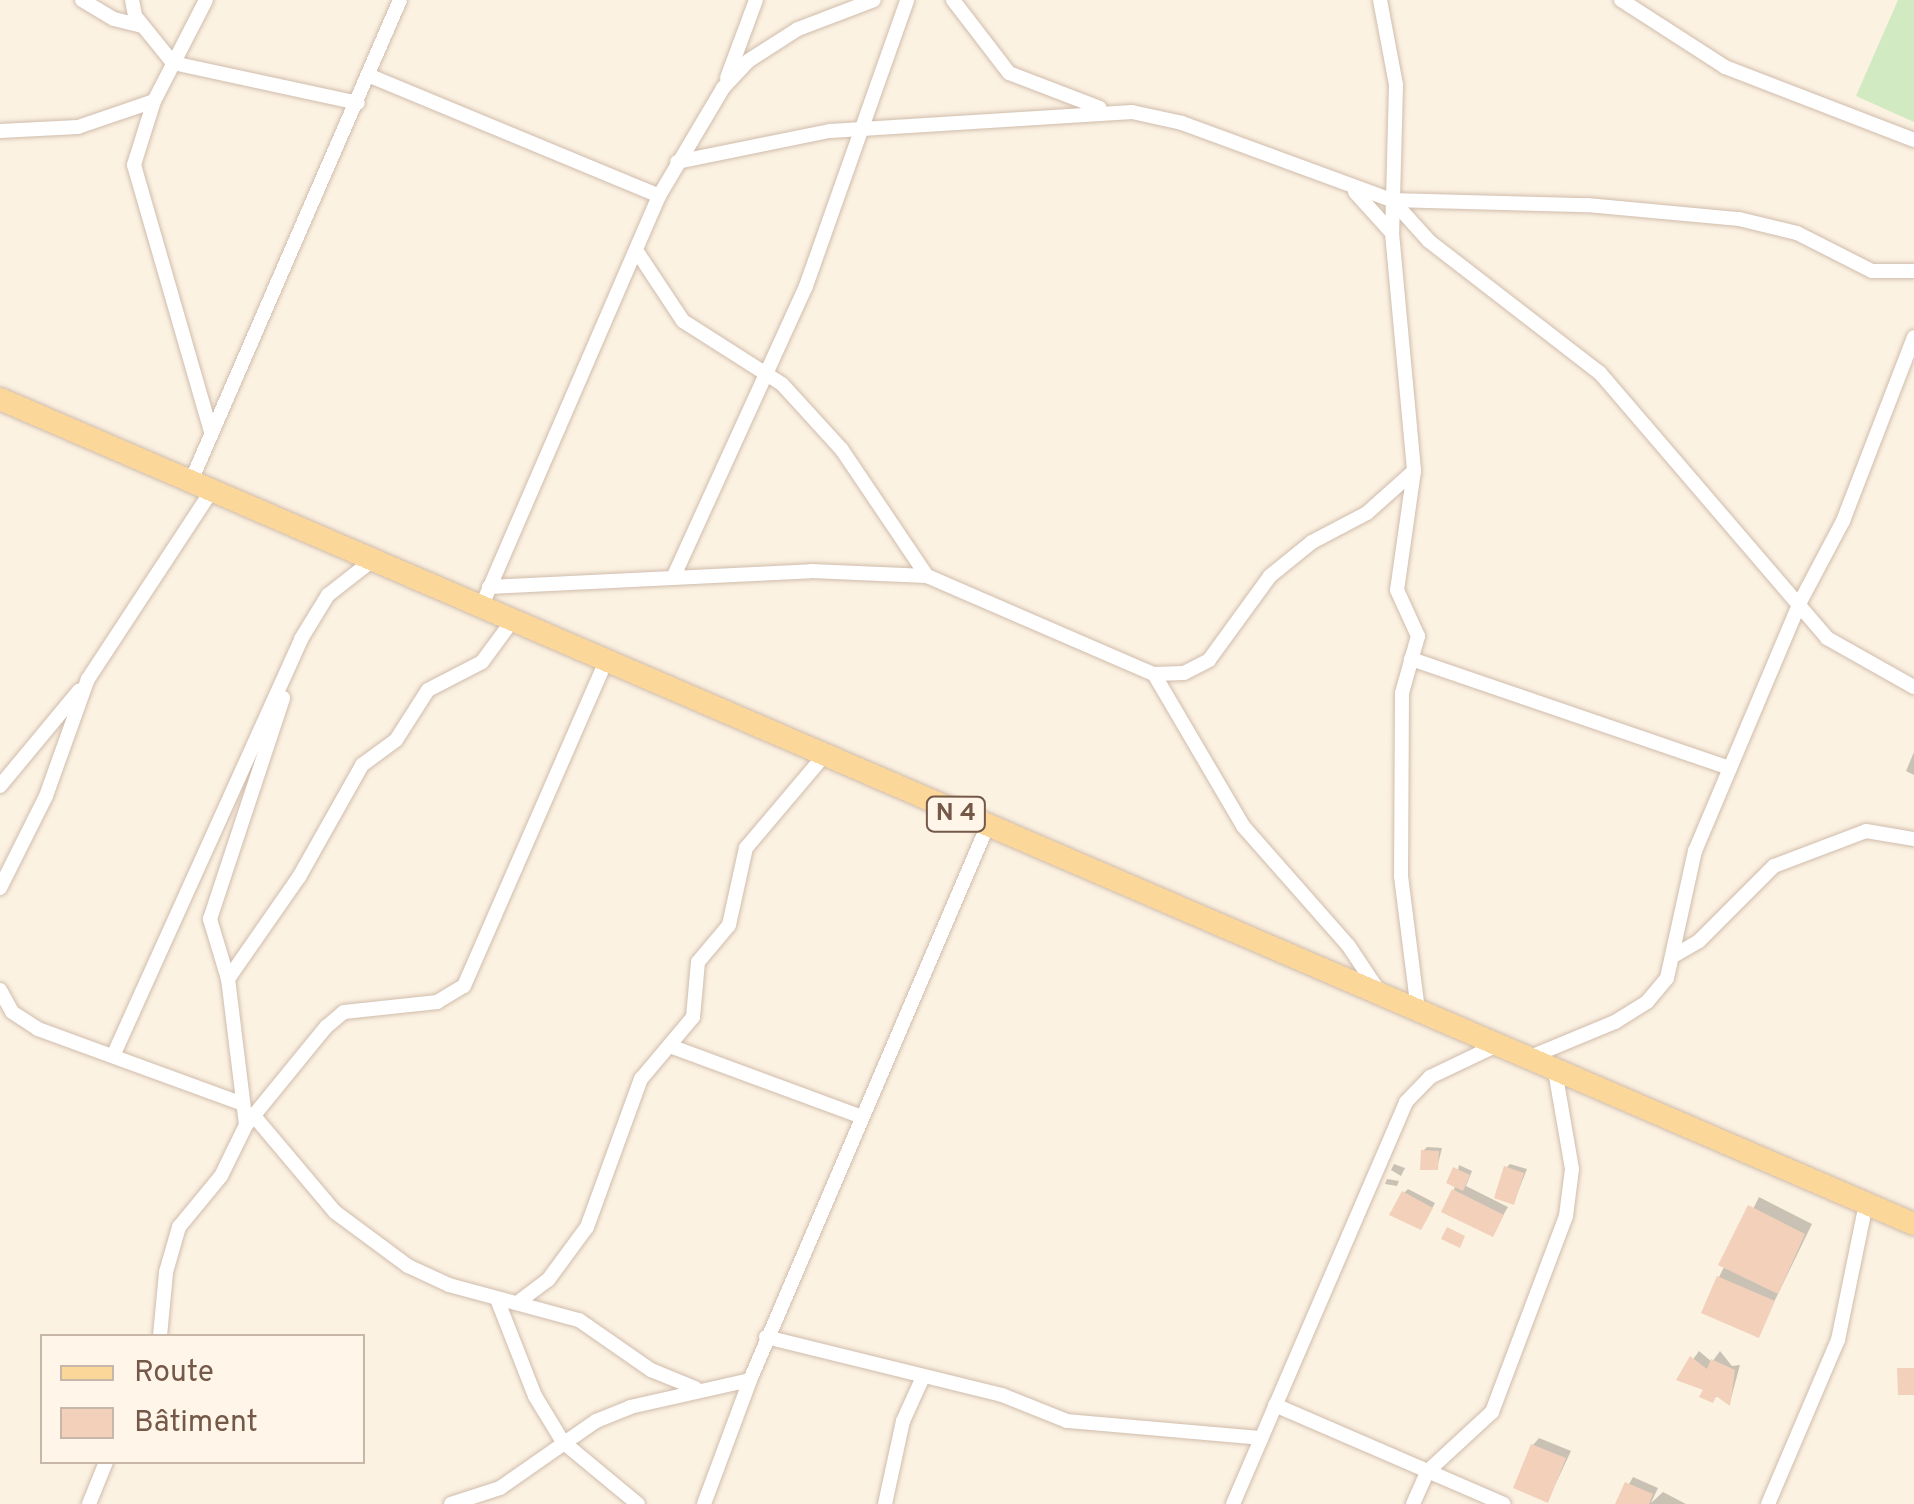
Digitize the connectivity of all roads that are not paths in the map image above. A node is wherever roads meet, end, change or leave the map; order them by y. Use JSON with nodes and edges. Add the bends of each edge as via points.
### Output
{"nodes":[{"id":1,"x":82,"y":0,"type":"edge"},
{"id":2,"x":132,"y":0,"type":"edge"},
{"id":3,"x":206,"y":0,"type":"edge"},
{"id":4,"x":756,"y":0,"type":"edge"},
{"id":5,"x":874,"y":0,"type":"edge"},
{"id":6,"x":907,"y":0,"type":"edge"},
{"id":7,"x":952,"y":0,"type":"edge"},
{"id":8,"x":1380,"y":0,"type":"edge"},
{"id":9,"x":1621,"y":0,"type":"edge"},
{"id":10,"x":394,"y":3,"type":"edge"},
{"id":11,"x":142,"y":26,"type":"junction"},
{"id":12,"x":173,"y":63,"type":"junction"},
{"id":13,"x":370,"y":76,"type":"junction"},
{"id":14,"x":723,"y":88,"type":"junction"},
{"id":15,"x":154,"y":101,"type":"junction"},
{"id":16,"x":358,"y":103,"type":"junction"},
{"id":17,"x":1105,"y":110,"type":"junction"},
{"id":18,"x":862,"y":128,"type":"junction"},
{"id":19,"x":0,"y":131,"type":"edge"},
{"id":20,"x":1914,"y":140,"type":"edge"},
{"id":21,"x":677,"y":162,"type":"junction"},
{"id":22,"x":1354,"y":192,"type":"junction"},
{"id":23,"x":660,"y":196,"type":"junction"},
{"id":24,"x":1391,"y":200,"type":"junction"},
{"id":25,"x":1392,"y":233,"type":"junction"},
{"id":26,"x":636,"y":250,"type":"junction"},
{"id":27,"x":1914,"y":271,"type":"edge"},
{"id":28,"x":1914,"y":337,"type":"edge"},
{"id":29,"x":768,"y":373,"type":"junction"},
{"id":30,"x":0,"y":400,"type":"edge"},
{"id":31,"x":211,"y":431,"type":"junction"},
{"id":32,"x":1414,"y":471,"type":"junction"},
{"id":33,"x":202,"y":485,"type":"junction"},
{"id":34,"x":374,"y":559,"type":"junction"},
{"id":35,"x":926,"y":576,"type":"junction"},
{"id":36,"x":672,"y":578,"type":"junction"},
{"id":37,"x":486,"y":596,"type":"junction"},
{"id":38,"x":1800,"y":602,"type":"junction"},
{"id":39,"x":513,"y":620,"type":"junction"},
{"id":40,"x":294,"y":654,"type":"junction"},
{"id":41,"x":1411,"y":658,"type":"junction"},
{"id":42,"x":606,"y":663,"type":"junction"},
{"id":43,"x":1154,"y":674,"type":"junction"},
{"id":44,"x":88,"y":678,"type":"junction"},
{"id":45,"x":1914,"y":688,"type":"edge"},
{"id":46,"x":822,"y":758,"type":"junction"},
{"id":47,"x":1730,"y":768,"type":"junction"},
{"id":48,"x":0,"y":786,"type":"edge"},
{"id":49,"x":987,"y":826,"type":"junction"},
{"id":50,"x":1914,"y":840,"type":"edge"},
{"id":51,"x":0,"y":888,"type":"edge"},
{"id":52,"x":1675,"y":955,"type":"junction"},
{"id":53,"x":228,"y":979,"type":"junction"},
{"id":54,"x":0,"y":990,"type":"edge"},
{"id":55,"x":1383,"y":998,"type":"junction"},
{"id":56,"x":6,"y":1011,"type":"edge"},
{"id":57,"x":1418,"y":1011,"type":"junction"},
{"id":58,"x":1497,"y":1045,"type":"junction"},
{"id":59,"x":670,"y":1046,"type":"junction"},
{"id":60,"x":113,"y":1056,"type":"junction"},
{"id":61,"x":1527,"y":1058,"type":"junction"},
{"id":62,"x":1556,"y":1071,"type":"junction"},
{"id":63,"x":240,"y":1103,"type":"junction"},
{"id":64,"x":862,"y":1117,"type":"junction"},
{"id":65,"x":250,"y":1121,"type":"junction"},
{"id":66,"x":1866,"y":1204,"type":"junction"},
{"id":67,"x":1911,"y":1218,"type":"edge"},
{"id":68,"x":497,"y":1299,"type":"junction"},
{"id":69,"x":520,"y":1300,"type":"junction"},
{"id":70,"x":160,"y":1334,"type":"edge"},
{"id":71,"x":766,"y":1337,"type":"junction"},
{"id":72,"x":923,"y":1377,"type":"junction"},
{"id":73,"x":750,"y":1380,"type":"junction"},
{"id":74,"x":696,"y":1388,"type":"junction"},
{"id":75,"x":1275,"y":1405,"type":"junction"},
{"id":76,"x":1262,"y":1438,"type":"junction"},
{"id":77,"x":563,"y":1442,"type":"junction"},
{"id":78,"x":105,"y":1464,"type":"edge"},
{"id":79,"x":1428,"y":1471,"type":"junction"},
{"id":80,"x":89,"y":1504,"type":"edge"},
{"id":81,"x":450,"y":1504,"type":"edge"},
{"id":82,"x":638,"y":1504,"type":"edge"},
{"id":83,"x":704,"y":1504,"type":"edge"},
{"id":84,"x":885,"y":1504,"type":"edge"},
{"id":85,"x":1233,"y":1504,"type":"edge"},
{"id":86,"x":1414,"y":1504,"type":"edge"},
{"id":87,"x":1504,"y":1504,"type":"edge"},
{"id":88,"x":1768,"y":1504,"type":"edge"}],
"edges":[{"from":1,"to":11,"type":"street"},
{"from":2,"to":11,"type":"street"},
{"from":3,"to":12,"type":"street"},
{"from":4,"to":14,"type":"street"},
{"from":5,"to":14,"type":"street","via":[[798,29],[748,61]]},
{"from":6,"to":18,"type":"street"},
{"from":7,"to":17,"type":"street","via":[[1008,73]]},
{"from":8,"to":24,"type":"street","via":[[1396,85]]},
{"from":9,"to":20,"type":"street","via":[[1725,68]]},
{"from":10,"to":13,"type":"street"},
{"from":11,"to":12,"type":"street"},
{"from":12,"to":15,"type":"street"},
{"from":12,"to":16,"type":"street"},
{"from":13,"to":16,"type":"street"},
{"from":13,"to":23,"type":"street"},
{"from":14,"to":21,"type":"street"},
{"from":15,"to":19,"type":"street","via":[[78,127]]},
{"from":15,"to":31,"type":"street","via":[[135,174]]},
{"from":16,"to":31,"type":"street"},
{"from":17,"to":18,"type":"street"},
{"from":17,"to":22,"type":"street","via":[[1182,123]]},
{"from":18,"to":21,"type":"street"},
{"from":18,"to":29,"type":"street"},
{"from":21,"to":23,"type":"street"},
{"from":22,"to":24,"type":"street"},
{"from":22,"to":25,"type":"street"},
{"from":23,"to":26,"type":"street"},
{"from":24,"to":25,"type":"street"},
{"from":24,"to":27,"type":"street","via":[[1587,205],[1739,219],[1797,234],[1872,270]]},
{"from":24,"to":38,"type":"street","via":[[1429,241],[1600,373]]},
{"from":25,"to":32,"type":"street"},
{"from":26,"to":29,"type":"street","via":[[701,338]]},
{"from":26,"to":37,"type":"street"},
{"from":28,"to":38,"type":"street","via":[[1843,521]]},
{"from":29,"to":35,"type":"street","via":[[842,450]]},
{"from":29,"to":36,"type":"street"},
{"from":30,"to":33,"type":"main road","number":"N 4"},
{"from":31,"to":33,"type":"street"},
{"from":32,"to":41,"type":"street","via":[[1397,590],[1418,636]]},
{"from":32,"to":43,"type":"street","via":[[1367,514],[1312,542],[1270,576],[1209,660],[1184,673]]},
{"from":33,"to":34,"type":"main road","number":"N 4"},
{"from":33,"to":44,"type":"street"},
{"from":34,"to":37,"type":"main road","number":"N 4"},
{"from":34,"to":40,"type":"street","via":[[328,595]]},
{"from":35,"to":36,"type":"street","via":[[810,571]]},
{"from":35,"to":43,"type":"street"},
{"from":36,"to":37,"type":"street"},
{"from":37,"to":39,"type":"main road","number":"N 4"},
{"from":38,"to":45,"type":"street","via":[[1827,638]]},
{"from":38,"to":47,"type":"street"},
{"from":39,"to":42,"type":"main road","number":"N 4"},
{"from":39,"to":53,"type":"street","via":[[482,662],[428,690],[396,740],[362,765],[299,877]]},
{"from":40,"to":53,"type":"street","via":[[214,900],[212,936]]},
{"from":40,"to":60,"type":"street"},
{"from":41,"to":47,"type":"street"},
{"from":41,"to":57,"type":"street","via":[[1402,693],[1401,876]]},
{"from":42,"to":46,"type":"main road","number":"N 4"},
{"from":42,"to":65,"type":"street","via":[[464,986],[437,1002],[333,1019]]},
{"from":43,"to":55,"type":"street","via":[[1243,826],[1348,945]]},
{"from":44,"to":48,"type":"street"},
{"from":44,"to":51,"type":"street","via":[[46,796]]},
{"from":46,"to":49,"type":"main road","number":"N 4"},
{"from":46,"to":59,"type":"street","via":[[746,848],[728,924],[698,962],[692,1017]]},
{"from":47,"to":52,"type":"street","via":[[1696,851]]},
{"from":49,"to":55,"type":"main road","number":"N 4"},
{"from":49,"to":64,"type":"street"},
{"from":50,"to":52,"type":"street","via":[[1866,831],[1774,866],[1699,941]]},
{"from":52,"to":61,"type":"street","via":[[1668,978],[1647,1002]]},
{"from":53,"to":63,"type":"street"},
{"from":54,"to":56,"type":"street"},
{"from":55,"to":57,"type":"main road","number":"N 4"},
{"from":56,"to":60,"type":"street"},
{"from":57,"to":58,"type":"main road","number":"N 4"},
{"from":58,"to":61,"type":"main road","number":"N 4"},
{"from":58,"to":75,"type":"street","via":[[1430,1077],[1406,1102]]},
{"from":59,"to":64,"type":"street"},
{"from":59,"to":69,"type":"street","via":[[641,1079],[587,1228],[559,1269]]},
{"from":60,"to":63,"type":"street"},
{"from":61,"to":62,"type":"main road","number":"N 4"},
{"from":62,"to":66,"type":"main road","number":"N 4"},
{"from":62,"to":79,"type":"street","via":[[1572,1170],[1566,1216],[1492,1412]]},
{"from":63,"to":65,"type":"street"},
{"from":64,"to":71,"type":"street"},
{"from":65,"to":68,"type":"street","via":[[335,1212],[408,1266]]},
{"from":65,"to":70,"type":"street","via":[[221,1176],[180,1227],[166,1272]]},
{"from":66,"to":67,"type":"main road","number":"N 4"},
{"from":66,"to":88,"type":"street","via":[[1838,1340]]},
{"from":68,"to":69,"type":"street"},
{"from":68,"to":77,"type":"street","via":[[535,1396]]},
{"from":69,"to":74,"type":"street","via":[[597,1329],[651,1370]]},
{"from":71,"to":72,"type":"street"},
{"from":71,"to":73,"type":"street"},
{"from":72,"to":76,"type":"street","via":[[1002,1395],[1068,1421]]},
{"from":72,"to":84,"type":"street","via":[[903,1422]]},
{"from":73,"to":74,"type":"street"},
{"from":73,"to":83,"type":"street"},
{"from":74,"to":77,"type":"street","via":[[630,1406]]},
{"from":75,"to":76,"type":"street"},
{"from":75,"to":79,"type":"street"},
{"from":76,"to":85,"type":"street"},
{"from":77,"to":81,"type":"street","via":[[500,1488]]},
{"from":77,"to":82,"type":"street"},
{"from":78,"to":80,"type":"street"},
{"from":79,"to":86,"type":"street"},
{"from":79,"to":87,"type":"street"}]}
